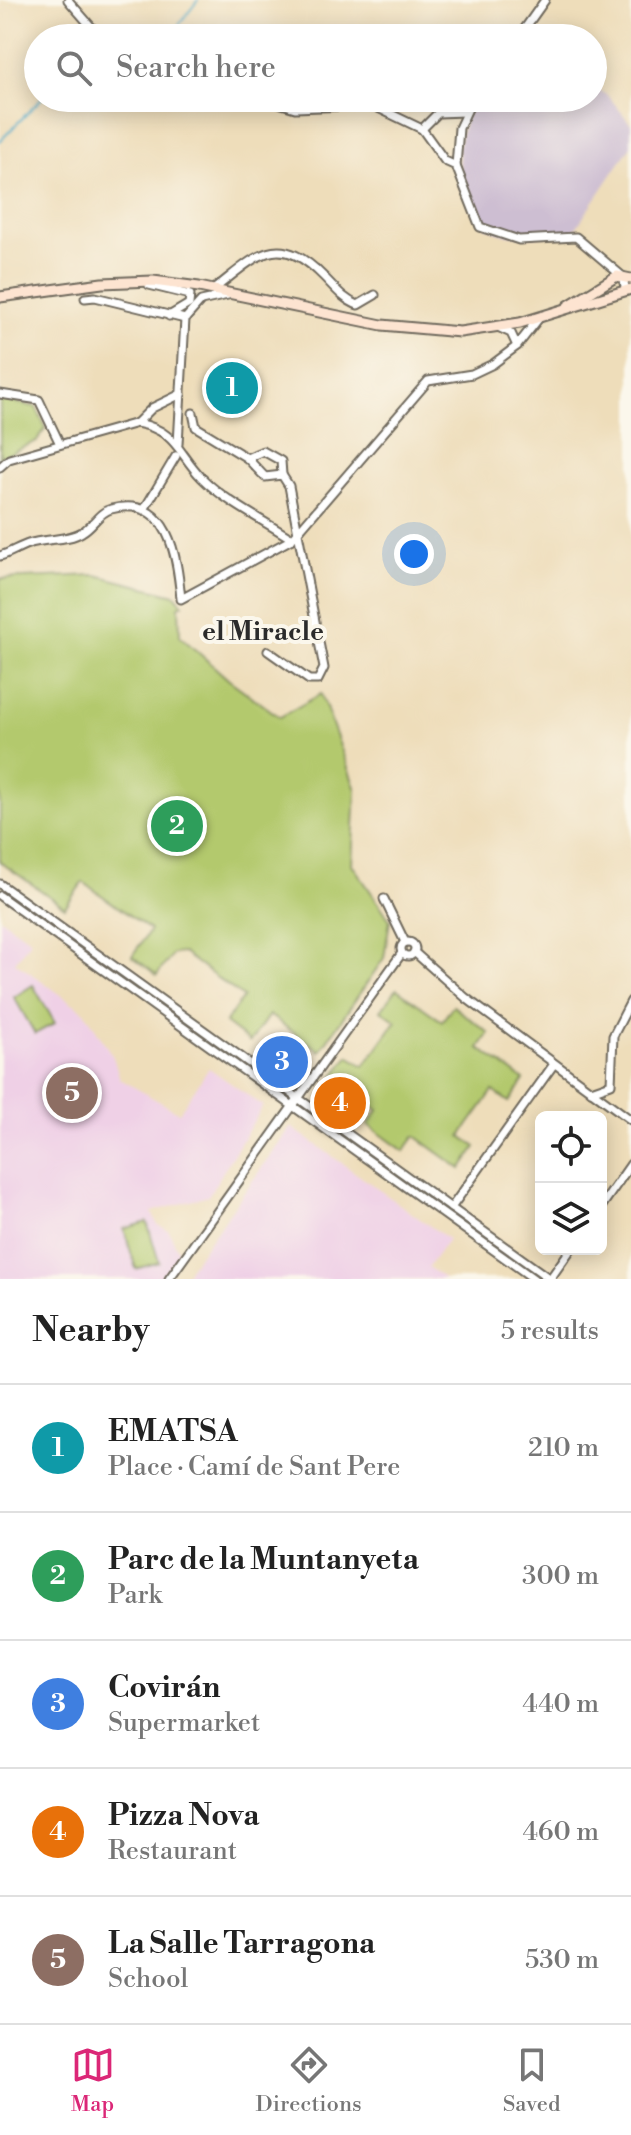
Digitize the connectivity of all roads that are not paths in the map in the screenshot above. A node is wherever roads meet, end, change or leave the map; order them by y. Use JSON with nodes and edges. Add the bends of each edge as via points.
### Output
{"nodes":[{"id":1,"x":68,"y":0,"type":"edge"},
{"id":2,"x":545,"y":0,"type":"edge"},
{"id":3,"x":92,"y":24,"type":"edge"},
{"id":4,"x":528,"y":24,"type":"edge"},
{"id":5,"x":387,"y":112,"type":"edge"},
{"id":6,"x":464,"y":112,"type":"joint"},
{"id":7,"x":422,"y":129,"type":"junction"},
{"id":8,"x":456,"y":166,"type":"junction"},
{"id":9,"x":621,"y":276,"type":"edge"},
{"id":10,"x":132,"y":281,"type":"junction"},
{"id":11,"x":213,"y":290,"type":"junction"},
{"id":12,"x":627,"y":290,"type":"edge"},
{"id":13,"x":234,"y":294,"type":"junction"},
{"id":14,"x":190,"y":295,"type":"junction"},
{"id":15,"x":375,"y":295,"type":"dead end"},
{"id":16,"x":4,"y":298,"type":"edge"},
{"id":17,"x":85,"y":298,"type":"dead end"},
{"id":18,"x":203,"y":300,"type":"junction"},
{"id":19,"x":555,"y":313,"type":"junction"},
{"id":20,"x":169,"y":316,"type":"junction"},
{"id":21,"x":539,"y":318,"type":"junction"},
{"id":22,"x":185,"y":319,"type":"junction"},
{"id":23,"x":520,"y":323,"type":"junction"},
{"id":24,"x":500,"y":328,"type":"junction"},
{"id":25,"x":527,"y":335,"type":"junction"},
{"id":26,"x":517,"y":346,"type":"junction"},
{"id":27,"x":0,"y":394,"type":"edge"},
{"id":28,"x":181,"y":394,"type":"junction"},
{"id":29,"x":193,"y":413,"type":"dead end"},
{"id":30,"x":137,"y":423,"type":"junction"},
{"id":31,"x":60,"y":444,"type":"junction"},
{"id":32,"x":178,"y":444,"type":"junction"},
{"id":33,"x":176,"y":456,"type":"dead end"},
{"id":34,"x":247,"y":458,"type":"junction"},
{"id":35,"x":0,"y":467,"type":"edge"},
{"id":36,"x":282,"y":475,"type":"junction"},
{"id":37,"x":145,"y":508,"type":"junction"},
{"id":38,"x":295,"y":536,"type":"junction"},
{"id":39,"x":0,"y":556,"type":"edge"},
{"id":40,"x":268,"y":651,"type":"dead end"},
{"id":41,"x":0,"y":884,"type":"edge"},
{"id":42,"x":0,"y":896,"type":"edge"},
{"id":43,"x":384,"y":899,"type":"dead end"},
{"id":44,"x":405,"y":942,"type":"junction"},
{"id":45,"x":414,"y":952,"type":"junction"},
{"id":46,"x":402,"y":953,"type":"junction"},
{"id":47,"x":631,"y":1001,"type":"edge"},
{"id":48,"x":554,"y":1064,"type":"junction"},
{"id":49,"x":591,"y":1091,"type":"junction"},
{"id":50,"x":300,"y":1099,"type":"junction"},
{"id":51,"x":294,"y":1107,"type":"junction"},
{"id":52,"x":631,"y":1120,"type":"edge"},
{"id":53,"x":631,"y":1164,"type":"edge"},
{"id":54,"x":607,"y":1198,"type":"edge"},
{"id":55,"x":451,"y":1208,"type":"junction"},
{"id":56,"x":567,"y":1255,"type":"edge"},
{"id":57,"x":169,"y":1279,"type":"edge"},
{"id":58,"x":534,"y":1279,"type":"edge"},
{"id":59,"x":550,"y":1279,"type":"edge"}],
"edges":[{"from":1,"to":3,"type":"street"},
{"from":2,"to":4,"type":"street"},
{"from":5,"to":7,"type":"street"},
{"from":6,"to":7,"type":"street","via":[[438,113]]},
{"from":6,"to":8,"type":"street"},
{"from":7,"to":8,"type":"street","via":[[445,161]]},
{"from":8,"to":9,"type":"street","via":[[480,227],[519,240],[576,237]]},
{"from":9,"to":12,"type":"street"},
{"from":9,"to":19,"type":"main road"},
{"from":10,"to":11,"type":"main road"},
{"from":10,"to":14,"type":"street"},
{"from":10,"to":16,"type":"main road"},
{"from":11,"to":13,"type":"main road"},
{"from":11,"to":15,"type":"street","via":[[274,249],[287,250],[318,271],[349,302],[358,305]]},
{"from":12,"to":19,"type":"main road"},
{"from":13,"to":18,"type":"street"},
{"from":13,"to":24,"type":"main road","via":[[408,329]]},
{"from":14,"to":18,"type":"street"},
{"from":14,"to":20,"type":"street","via":[[189,304]]},
{"from":17,"to":20,"type":"street"},
{"from":18,"to":22,"type":"street"},
{"from":19,"to":21,"type":"main road"},
{"from":20,"to":22,"type":"street"},
{"from":21,"to":23,"type":"main road"},
{"from":21,"to":25,"type":"street"},
{"from":22,"to":28,"type":"street"},
{"from":23,"to":24,"type":"main road"},
{"from":23,"to":25,"type":"street"},
{"from":23,"to":26,"type":"street"},
{"from":24,"to":26,"type":"street","via":[[511,333]]},
{"from":25,"to":26,"type":"street"},
{"from":26,"to":38,"type":"street","via":[[472,374],[428,381]]},
{"from":27,"to":31,"type":"street","via":[[43,403]]},
{"from":28,"to":30,"type":"street","via":[[152,408]]},
{"from":28,"to":32,"type":"street"},
{"from":29,"to":34,"type":"street","via":[[196,427]]},
{"from":30,"to":31,"type":"street"},
{"from":30,"to":32,"type":"street","via":[[159,427]]},
{"from":31,"to":35,"type":"street","via":[[9,459]]},
{"from":32,"to":38,"type":"street","via":[[203,479]]},
{"from":33,"to":37,"type":"street"},
{"from":34,"to":36,"type":"street","via":[[265,477]]},
{"from":34,"to":36,"type":"street","via":[[263,451],[281,461]]},
{"from":36,"to":38,"type":"street","via":[[289,486]]},
{"from":37,"to":38,"type":"street","via":[[170,540],[181,599]]},
{"from":37,"to":39,"type":"street","via":[[108,509],[81,533],[30,543]]},
{"from":38,"to":40,"type":"street","via":[[324,668],[318,680],[309,680]]},
{"from":41,"to":50,"type":"street"},
{"from":42,"to":51,"type":"street"},
{"from":43,"to":44,"type":"street"},
{"from":44,"to":45,"type":"street","via":[[413,944]]},
{"from":44,"to":46,"type":"street"},
{"from":45,"to":46,"type":"street"},
{"from":45,"to":48,"type":"street"},
{"from":46,"to":50,"type":"street"},
{"from":47,"to":49,"type":"street","via":[[613,1036],[611,1084]]},
{"from":48,"to":49,"type":"street"},
{"from":48,"to":55,"type":"street"},
{"from":49,"to":52,"type":"street"},
{"from":50,"to":51,"type":"street"},
{"from":50,"to":55,"type":"street"},
{"from":51,"to":57,"type":"street"},
{"from":51,"to":58,"type":"street"},
{"from":53,"to":54,"type":"street"},
{"from":55,"to":59,"type":"street"},
{"from":56,"to":59,"type":"street"}]}
